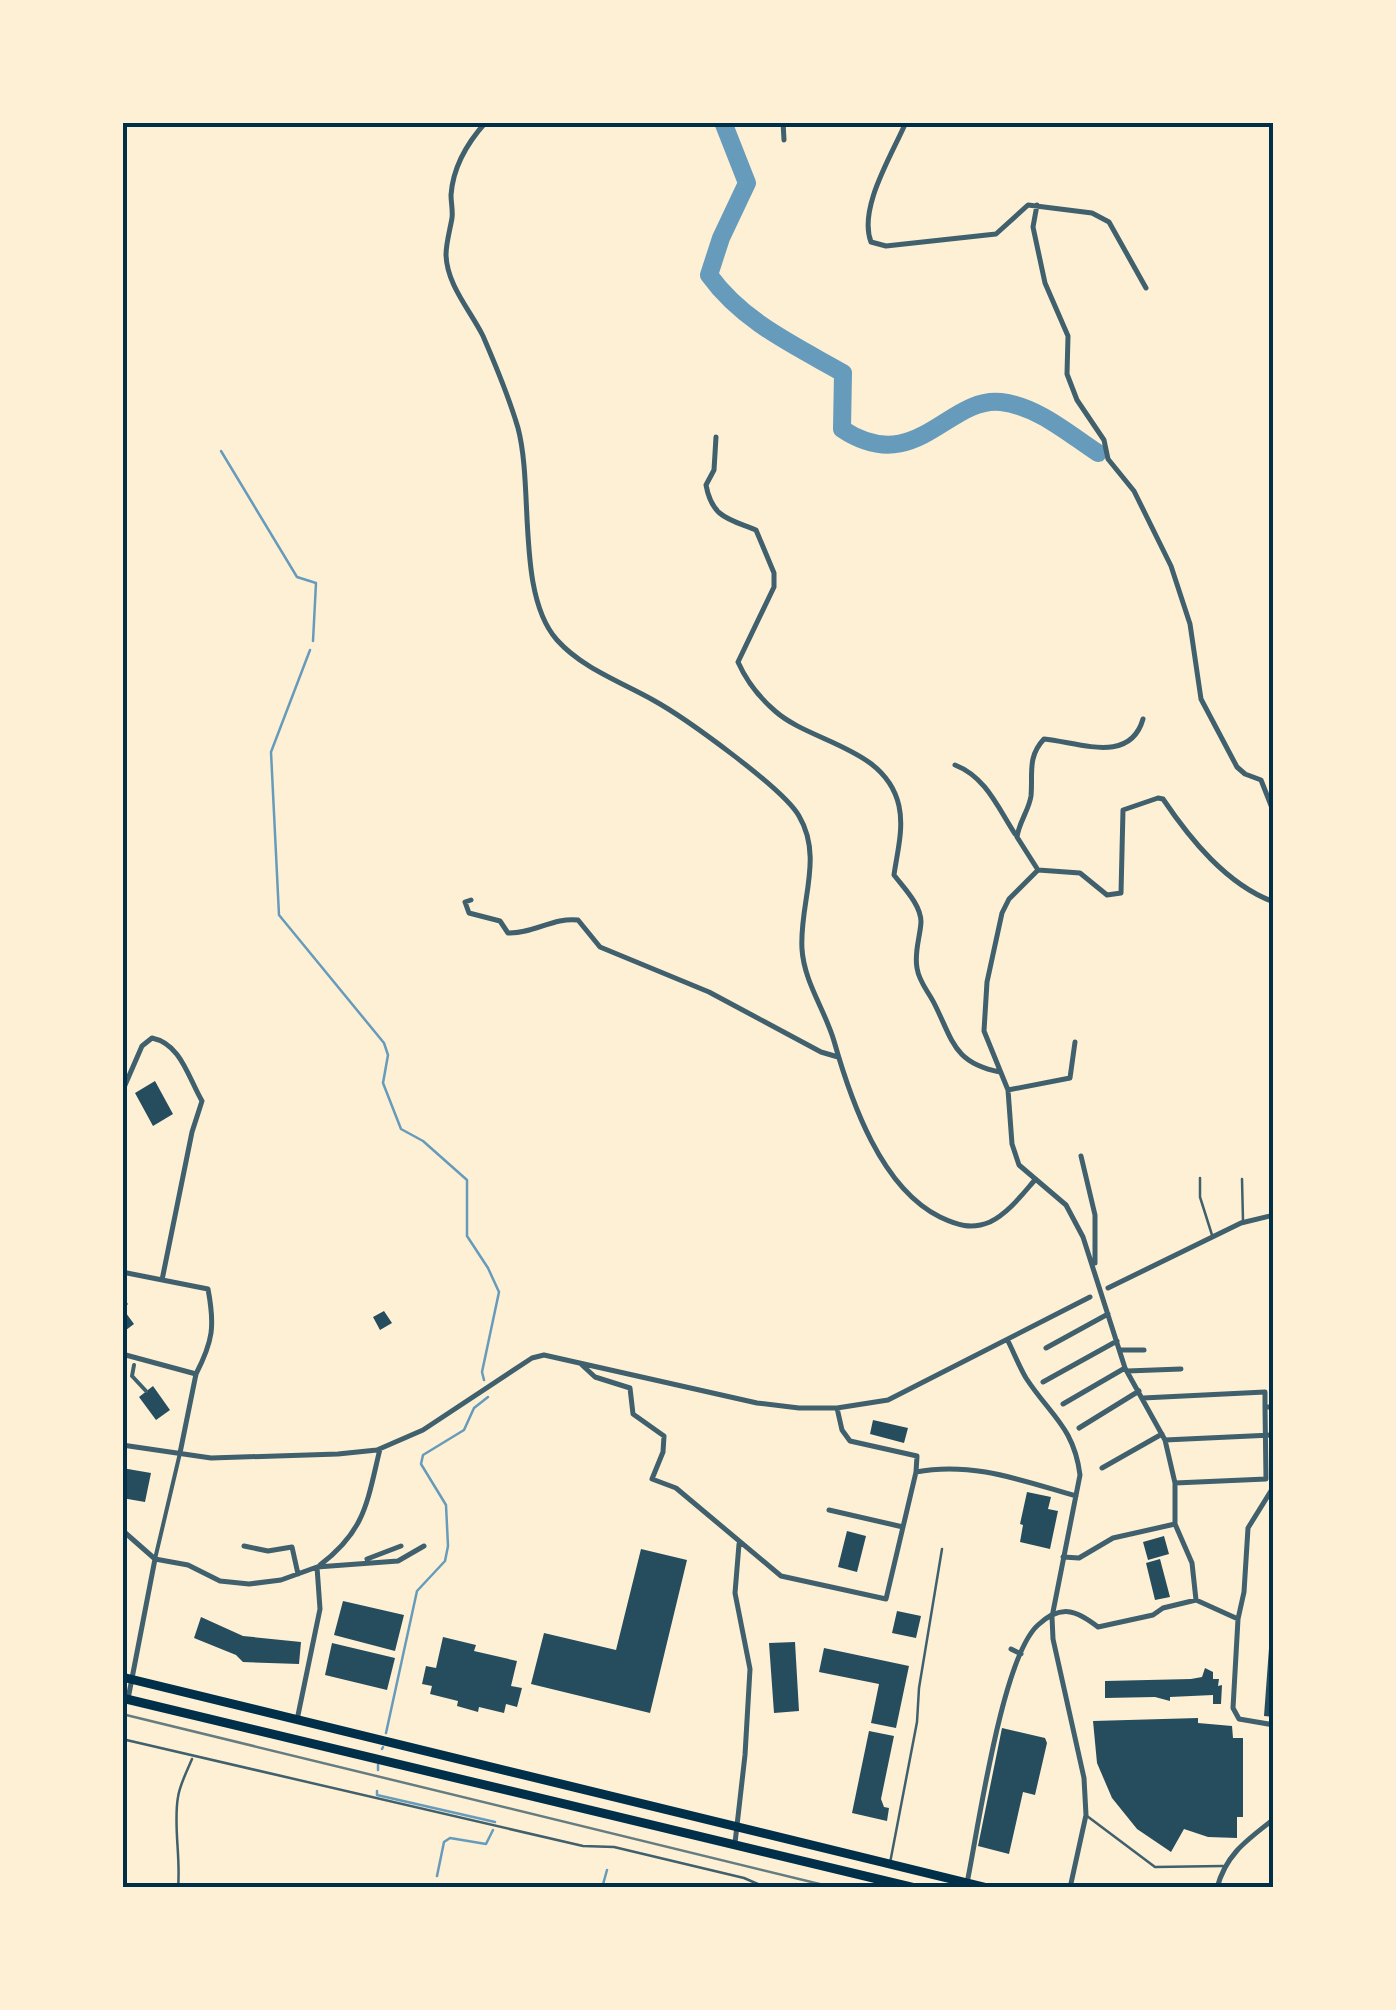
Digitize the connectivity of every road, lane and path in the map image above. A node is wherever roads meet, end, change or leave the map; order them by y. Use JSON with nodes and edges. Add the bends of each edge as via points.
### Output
{"nodes":[{"id":1,"x":486,"y":122,"type":"edge"},
{"id":2,"x":783,"y":122,"type":"edge"},
{"id":3,"x":906,"y":122,"type":"edge"},
{"id":4,"x":784,"y":140,"type":"dead end"},
{"id":5,"x":1037,"y":205,"type":"junction"},
{"id":6,"x":1146,"y":288,"type":"dead end"},
{"id":7,"x":716,"y":437,"type":"dead end"},
{"id":8,"x":1143,"y":719,"type":"dead end"},
{"id":9,"x":955,"y":765,"type":"dead end"},
{"id":10,"x":1274,"y":813,"type":"edge"},
{"id":11,"x":1017,"y":837,"type":"junction"},
{"id":12,"x":1038,"y":870,"type":"junction"},
{"id":13,"x":471,"y":900,"type":"dead end"},
{"id":14,"x":1274,"y":902,"type":"edge"},
{"id":15,"x":1075,"y":1042,"type":"dead end"},
{"id":16,"x":838,"y":1057,"type":"junction"},
{"id":17,"x":1000,"y":1072,"type":"junction"},
{"id":18,"x":1008,"y":1090,"type":"junction"},
{"id":19,"x":122,"y":1092,"type":"edge"},
{"id":20,"x":1081,"y":1156,"type":"dead end"},
{"id":21,"x":1200,"y":1178,"type":"dead end"},
{"id":22,"x":1242,"y":1178,"type":"dead end"},
{"id":23,"x":1034,"y":1182,"type":"junction"},
{"id":24,"x":1274,"y":1215,"type":"edge"},
{"id":25,"x":1243,"y":1222,"type":"junction"},
{"id":26,"x":1212,"y":1237,"type":"junction"},
{"id":27,"x":1094,"y":1266,"type":"junction"},
{"id":28,"x":122,"y":1272,"type":"edge"},
{"id":29,"x":162,"y":1280,"type":"junction"},
{"id":30,"x":1108,"y":1289,"type":"dead end"},
{"id":31,"x":1090,"y":1299,"type":"dead end"},
{"id":32,"x":1108,"y":1314,"type":"junction"},
{"id":33,"x":1008,"y":1341,"type":"junction"},
{"id":34,"x":1117,"y":1341,"type":"junction"},
{"id":35,"x":1046,"y":1348,"type":"dead end"},
{"id":36,"x":1120,"y":1350,"type":"junction"},
{"id":37,"x":1144,"y":1350,"type":"dead end"},
{"id":38,"x":122,"y":1354,"type":"edge"},
{"id":39,"x":579,"y":1362,"type":"junction"},
{"id":40,"x":134,"y":1365,"type":"dead end"},
{"id":41,"x":1126,"y":1369,"type":"junction"},
{"id":42,"x":1181,"y":1369,"type":"dead end"},
{"id":43,"x":196,"y":1374,"type":"junction"},
{"id":44,"x":1043,"y":1382,"type":"dead end"},
{"id":45,"x":146,"y":1391,"type":"dead end"},
{"id":46,"x":1141,"y":1394,"type":"junction"},
{"id":47,"x":1063,"y":1404,"type":"dead end"},
{"id":48,"x":1265,"y":1407,"type":"junction"},
{"id":49,"x":1274,"y":1407,"type":"edge"},
{"id":50,"x":836,"y":1408,"type":"junction"},
{"id":51,"x":1079,"y":1428,"type":"dead end"},
{"id":52,"x":1274,"y":1435,"type":"edge"},
{"id":53,"x":1264,"y":1436,"type":"junction"},
{"id":54,"x":1163,"y":1437,"type":"junction"},
{"id":55,"x":122,"y":1446,"type":"edge"},
{"id":56,"x":380,"y":1449,"type":"junction"},
{"id":57,"x":180,"y":1453,"type":"junction"},
{"id":58,"x":1102,"y":1468,"type":"dead end"},
{"id":59,"x":916,"y":1472,"type":"junction"},
{"id":60,"x":1266,"y":1479,"type":"junction"},
{"id":61,"x":1175,"y":1482,"type":"junction"},
{"id":62,"x":1273,"y":1486,"type":"edge"},
{"id":63,"x":1076,"y":1496,"type":"junction"},
{"id":64,"x":829,"y":1510,"type":"dead end"},
{"id":65,"x":1175,"y":1524,"type":"junction"},
{"id":66,"x":903,"y":1527,"type":"junction"},
{"id":67,"x":122,"y":1530,"type":"edge"},
{"id":68,"x":739,"y":1542,"type":"junction"},
{"id":69,"x":244,"y":1546,"type":"dead end"},
{"id":70,"x":401,"y":1546,"type":"dead end"},
{"id":71,"x":424,"y":1546,"type":"dead end"},
{"id":72,"x":942,"y":1550,"type":"dead end"},
{"id":73,"x":1063,"y":1556,"type":"junction"},
{"id":74,"x":155,"y":1560,"type":"junction"},
{"id":75,"x":359,"y":1562,"type":"junction"},
{"id":76,"x":318,"y":1567,"type":"junction"},
{"id":77,"x":298,"y":1574,"type":"junction"},
{"id":78,"x":1196,"y":1600,"type":"junction"},
{"id":79,"x":1052,"y":1617,"type":"junction"},
{"id":80,"x":1238,"y":1619,"type":"junction"},
{"id":81,"x":1011,"y":1650,"type":"dead end"},
{"id":82,"x":1021,"y":1654,"type":"junction"},
{"id":83,"x":128,"y":1678,"type":"edge"},
{"id":84,"x":125,"y":1699,"type":"edge"},
{"id":85,"x":298,"y":1720,"type":"junction"},
{"id":86,"x":1274,"y":1725,"type":"edge"},
{"id":87,"x":122,"y":1739,"type":"edge"},
{"id":88,"x":193,"y":1757,"type":"junction"},
{"id":89,"x":1086,"y":1816,"type":"junction"},
{"id":90,"x":1274,"y":1819,"type":"edge"},
{"id":91,"x":739,"y":1826,"type":"junction"},
{"id":92,"x":735,"y":1843,"type":"junction"},
{"id":93,"x":890,"y":1864,"type":"junction"},
{"id":94,"x":1223,"y":1866,"type":"junction"},
{"id":95,"x":968,"y":1883,"type":"junction"},
{"id":96,"x":178,"y":1888,"type":"edge"},
{"id":97,"x":767,"y":1888,"type":"edge"},
{"id":98,"x":915,"y":1888,"type":"edge"},
{"id":99,"x":988,"y":1888,"type":"edge"},
{"id":100,"x":1070,"y":1888,"type":"edge"},
{"id":101,"x":1218,"y":1888,"type":"edge"}],
"edges":[{"from":1,"to":16,"type":"street","via":[[456,169],[448,275],[482,334],[518,428],[542,612],[555,638],[580,660],[661,704],[798,813],[810,839],[811,866],[802,951]]},
{"from":2,"to":4,"type":"street"},
{"from":3,"to":5,"type":"street","via":[[875,190],[871,242],[996,234],[1022,209]]},
{"from":5,"to":6,"type":"street","via":[[1109,222]]},
{"from":5,"to":10,"type":"street","via":[[1034,226],[1045,283],[1068,336],[1067,374],[1077,400],[1134,491],[1170,566],[1190,624],[1201,700],[1237,767],[1261,780]]},
{"from":7,"to":17,"type":"street","via":[[708,499],[727,522],[756,530],[774,573],[774,587],[738,662],[744,676],[776,713],[872,764],[886,780],[899,805],[894,875],[922,918],[918,978],[953,1045],[968,1062]]},
{"from":8,"to":11,"type":"street","via":[[1140,732],[1119,748],[1044,739],[1032,756],[1031,795]]},
{"from":9,"to":11,"type":"street","via":[[972,772]]},
{"from":11,"to":12,"type":"street"},
{"from":12,"to":14,"type":"street","via":[[1080,873],[1115,897],[1121,893],[1123,810],[1158,798],[1214,862]]},
{"from":12,"to":17,"type":"street","via":[[1002,913],[988,982],[984,1032]]},
{"from":13,"to":16,"type":"street","via":[[465,902],[469,913],[500,921],[508,933],[578,920],[600,947],[710,992]]},
{"from":15,"to":18,"type":"street","via":[[1070,1078]]},
{"from":16,"to":23,"type":"street","via":[[849,1093],[901,1189],[925,1210],[961,1227],[988,1222]]},
{"from":17,"to":18,"type":"street"},
{"from":18,"to":23,"type":"street","via":[[1012,1144]]},
{"from":19,"to":29,"type":"street","via":[[152,1038],[176,1050],[202,1101]]},
{"from":20,"to":27,"type":"street","via":[[1095,1214]]},
{"from":21,"to":26,"type":"lane"},
{"from":22,"to":25,"type":"lane"},
{"from":23,"to":27,"type":"street","via":[[1066,1205]]},
{"from":24,"to":25,"type":"street"},
{"from":25,"to":26,"type":"street"},
{"from":26,"to":30,"type":"street"},
{"from":27,"to":32,"type":"street"},
{"from":28,"to":29,"type":"street"},
{"from":29,"to":43,"type":"street","via":[[208,1289],[211,1345]]},
{"from":31,"to":33,"type":"street"},
{"from":32,"to":34,"type":"street"},
{"from":32,"to":35,"type":"street"},
{"from":33,"to":50,"type":"street","via":[[888,1400]]},
{"from":33,"to":63,"type":"street","via":[[1025,1377],[1072,1437],[1080,1476]]},
{"from":34,"to":36,"type":"street"},
{"from":34,"to":44,"type":"street"},
{"from":36,"to":37,"type":"street"},
{"from":36,"to":41,"type":"street"},
{"from":38,"to":43,"type":"street"},
{"from":39,"to":50,"type":"street","via":[[757,1402]]},
{"from":39,"to":56,"type":"street","via":[[532,1358],[423,1430]]},
{"from":39,"to":68,"type":"street","via":[[594,1377],[630,1388],[633,1414],[664,1436],[652,1479],[676,1488]]},
{"from":40,"to":45,"type":"street","via":[[132,1376]]},
{"from":41,"to":42,"type":"street"},
{"from":41,"to":46,"type":"street"},
{"from":41,"to":47,"type":"street"},
{"from":43,"to":57,"type":"street"},
{"from":46,"to":48,"type":"street","via":[[1264,1392]]},
{"from":46,"to":51,"type":"street"},
{"from":46,"to":54,"type":"street"},
{"from":48,"to":49,"type":"street"},
{"from":48,"to":53,"type":"street"},
{"from":50,"to":59,"type":"street","via":[[850,1441],[917,1456]]},
{"from":52,"to":53,"type":"street"},
{"from":53,"to":54,"type":"street"},
{"from":53,"to":60,"type":"street"},
{"from":54,"to":58,"type":"street"},
{"from":54,"to":61,"type":"street"},
{"from":55,"to":57,"type":"street"},
{"from":56,"to":57,"type":"street","via":[[210,1458]]},
{"from":56,"to":76,"type":"street","via":[[360,1524]]},
{"from":57,"to":74,"type":"street"},
{"from":59,"to":63,"type":"street","via":[[984,1470]]},
{"from":59,"to":66,"type":"street"},
{"from":60,"to":61,"type":"street"},
{"from":60,"to":62,"type":"street"},
{"from":61,"to":65,"type":"street"},
{"from":62,"to":80,"type":"street","via":[[1248,1528]]},
{"from":63,"to":73,"type":"street"},
{"from":64,"to":66,"type":"street"},
{"from":65,"to":73,"type":"street","via":[[1113,1538],[1079,1558]]},
{"from":65,"to":78,"type":"street","via":[[1192,1563]]},
{"from":66,"to":68,"type":"street","via":[[886,1599],[780,1576]]},
{"from":67,"to":74,"type":"street"},
{"from":68,"to":91,"type":"street","via":[[735,1593],[750,1669]]},
{"from":69,"to":77,"type":"street","via":[[292,1547]]},
{"from":70,"to":75,"type":"street"},
{"from":71,"to":75,"type":"street","via":[[398,1561]]},
{"from":72,"to":93,"type":"lane"},
{"from":73,"to":79,"type":"street"},
{"from":74,"to":77,"type":"street","via":[[249,1584]]},
{"from":74,"to":83,"type":"street"},
{"from":75,"to":76,"type":"street"},
{"from":76,"to":77,"type":"street"},
{"from":76,"to":85,"type":"street","via":[[320,1608]]},
{"from":78,"to":79,"type":"street","via":[[1098,1626],[1078,1612]]},
{"from":78,"to":80,"type":"street"},
{"from":79,"to":82,"type":"street","via":[[1036,1626]]},
{"from":79,"to":89,"type":"street"},
{"from":80,"to":86,"type":"street","via":[[1233,1708],[1239,1719]]},
{"from":81,"to":82,"type":"street"},
{"from":82,"to":95,"type":"street","via":[[1007,1684]]},
{"from":83,"to":84,"type":"street"},
{"from":83,"to":85,"type":"main road"},
{"from":84,"to":92,"type":"main road"},
{"from":85,"to":91,"type":"main road"},
{"from":87,"to":88,"type":"lane"},
{"from":88,"to":96,"type":"lane","via":[[176,1806]]},
{"from":88,"to":97,"type":"lane","via":[[583,1846],[614,1847]]},
{"from":89,"to":94,"type":"lane","via":[[1155,1867]]},
{"from":89,"to":100,"type":"street"},
{"from":90,"to":94,"type":"street"},
{"from":91,"to":92,"type":"street"},
{"from":91,"to":93,"type":"main road"},
{"from":92,"to":98,"type":"main road"},
{"from":93,"to":95,"type":"main road"},
{"from":94,"to":101,"type":"street"},
{"from":95,"to":99,"type":"main road"}]}
